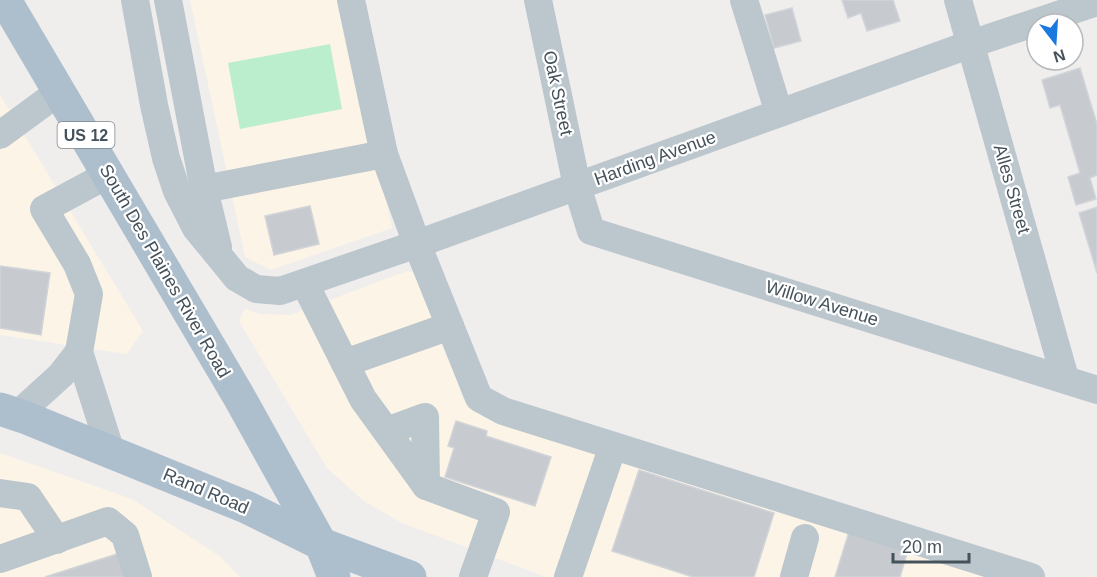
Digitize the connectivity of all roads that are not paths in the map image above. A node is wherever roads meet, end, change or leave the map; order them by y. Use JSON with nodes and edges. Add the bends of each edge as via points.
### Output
{"nodes":[{"id":1,"x":135,"y":0,"type":"edge"},
{"id":2,"x":168,"y":0,"type":"edge"},
{"id":3,"x":351,"y":0,"type":"edge"},
{"id":4,"x":538,"y":0,"type":"edge"},
{"id":5,"x":744,"y":0,"type":"edge"},
{"id":6,"x":958,"y":0,"type":"edge"},
{"id":7,"x":1097,"y":2,"type":"edge"},
{"id":8,"x":5,"y":5,"type":"edge"},
{"id":9,"x":971,"y":44,"type":"junction"},
{"id":10,"x":60,"y":91,"type":"junction"},
{"id":11,"x":779,"y":113,"type":"junction"},
{"id":12,"x":0,"y":135,"type":"edge"},
{"id":13,"x":384,"y":154,"type":"junction"},
{"id":14,"x":109,"y":174,"type":"junction"},
{"id":15,"x":577,"y":186,"type":"junction"},
{"id":16,"x":204,"y":189,"type":"junction"},
{"id":17,"x":417,"y":244,"type":"junction"},
{"id":18,"x":221,"y":260,"type":"junction"},
{"id":19,"x":305,"y":284,"type":"junction"},
{"id":20,"x":450,"y":326,"type":"junction"},
{"id":21,"x":79,"y":352,"type":"junction"},
{"id":22,"x":345,"y":363,"type":"junction"},
{"id":23,"x":1065,"y":378,"type":"junction"},
{"id":24,"x":1097,"y":390,"type":"edge"},
{"id":25,"x":8,"y":412,"type":"edge"},
{"id":26,"x":387,"y":431,"type":"junction"},
{"id":27,"x":613,"y":446,"type":"junction"},
{"id":28,"x":111,"y":452,"type":"junction"},
{"id":29,"x":426,"y":486,"type":"junction"},
{"id":30,"x":0,"y":493,"type":"edge"},
{"id":31,"x":805,"y":538,"type":"dead end"},
{"id":32,"x":57,"y":540,"type":"junction"},
{"id":33,"x":321,"y":544,"type":"junction"},
{"id":34,"x":0,"y":559,"type":"edge"},
{"id":35,"x":138,"y":577,"type":"edge"},
{"id":36,"x":334,"y":577,"type":"edge"},
{"id":37,"x":350,"y":577,"type":"edge"},
{"id":38,"x":410,"y":577,"type":"edge"},
{"id":39,"x":473,"y":577,"type":"edge"},
{"id":40,"x":568,"y":577,"type":"edge"},
{"id":41,"x":794,"y":577,"type":"edge"},
{"id":42,"x":1031,"y":577,"type":"edge"}],
"edges":[{"from":1,"to":18,"type":"street","name":"Harding Avenue","via":[[166,158],[196,228]]},
{"from":2,"to":16,"type":"street"},
{"from":3,"to":13,"type":"street"},
{"from":4,"to":15,"type":"street","name":"Oak Street"},
{"from":5,"to":11,"type":"street"},
{"from":6,"to":9,"type":"street","name":"Alles Street"},
{"from":7,"to":9,"type":"street","name":"Harding Avenue"},
{"from":8,"to":10,"type":"main road","name":"South Des Plaines River Road","number":"US 12"},
{"from":9,"to":11,"type":"street","name":"Harding Avenue"},
{"from":9,"to":23,"type":"street","name":"Alles Street"},
{"from":10,"to":12,"type":"street"},
{"from":10,"to":14,"type":"main road","name":"South Des Plaines River Road","number":"US 12"},
{"from":11,"to":15,"type":"street","name":"Harding Avenue"},
{"from":13,"to":16,"type":"street"},
{"from":13,"to":17,"type":"street"},
{"from":14,"to":21,"type":"street","via":[[44,209],[76,264],[88,294]]},
{"from":14,"to":33,"type":"main road","name":"South Des Plaines River Road","number":"US 12"},
{"from":15,"to":17,"type":"street","name":"Harding Avenue"},
{"from":15,"to":23,"type":"street","name":"Willow Avenue","via":[[591,231]]},
{"from":16,"to":18,"type":"street"},
{"from":17,"to":19,"type":"street","name":"Harding Avenue"},
{"from":17,"to":20,"type":"street"},
{"from":18,"to":19,"type":"street","name":"Harding Avenue","via":[[237,278],[256,289],[280,291]]},
{"from":19,"to":22,"type":"street"},
{"from":20,"to":22,"type":"street"},
{"from":20,"to":27,"type":"street","via":[[479,398],[502,411]]},
{"from":21,"to":25,"type":"street","via":[[61,375]]},
{"from":21,"to":28,"type":"street"},
{"from":22,"to":26,"type":"street","via":[[363,399]]},
{"from":23,"to":24,"type":"street","name":"Willow Avenue"},
{"from":25,"to":28,"type":"main road","name":"Rand Road"},
{"from":26,"to":29,"type":"street"},
{"from":26,"to":29,"type":"street","via":[[426,417]]},
{"from":27,"to":40,"type":"street"},
{"from":27,"to":42,"type":"street"},
{"from":28,"to":33,"type":"main road","name":"Rand Road","via":[[246,507]]},
{"from":29,"to":39,"type":"street","via":[[496,512]]},
{"from":30,"to":32,"type":"street","via":[[28,497]]},
{"from":31,"to":41,"type":"street"},
{"from":32,"to":34,"type":"street"},
{"from":32,"to":35,"type":"street","via":[[108,521],[125,535]]},
{"from":33,"to":36,"type":"main road","name":"South Des Plaines River Road"},
{"from":33,"to":37,"type":"main road","name":"South Des Plaines River Road"},
{"from":33,"to":38,"type":"main road","name":"Rand Road"}]}
